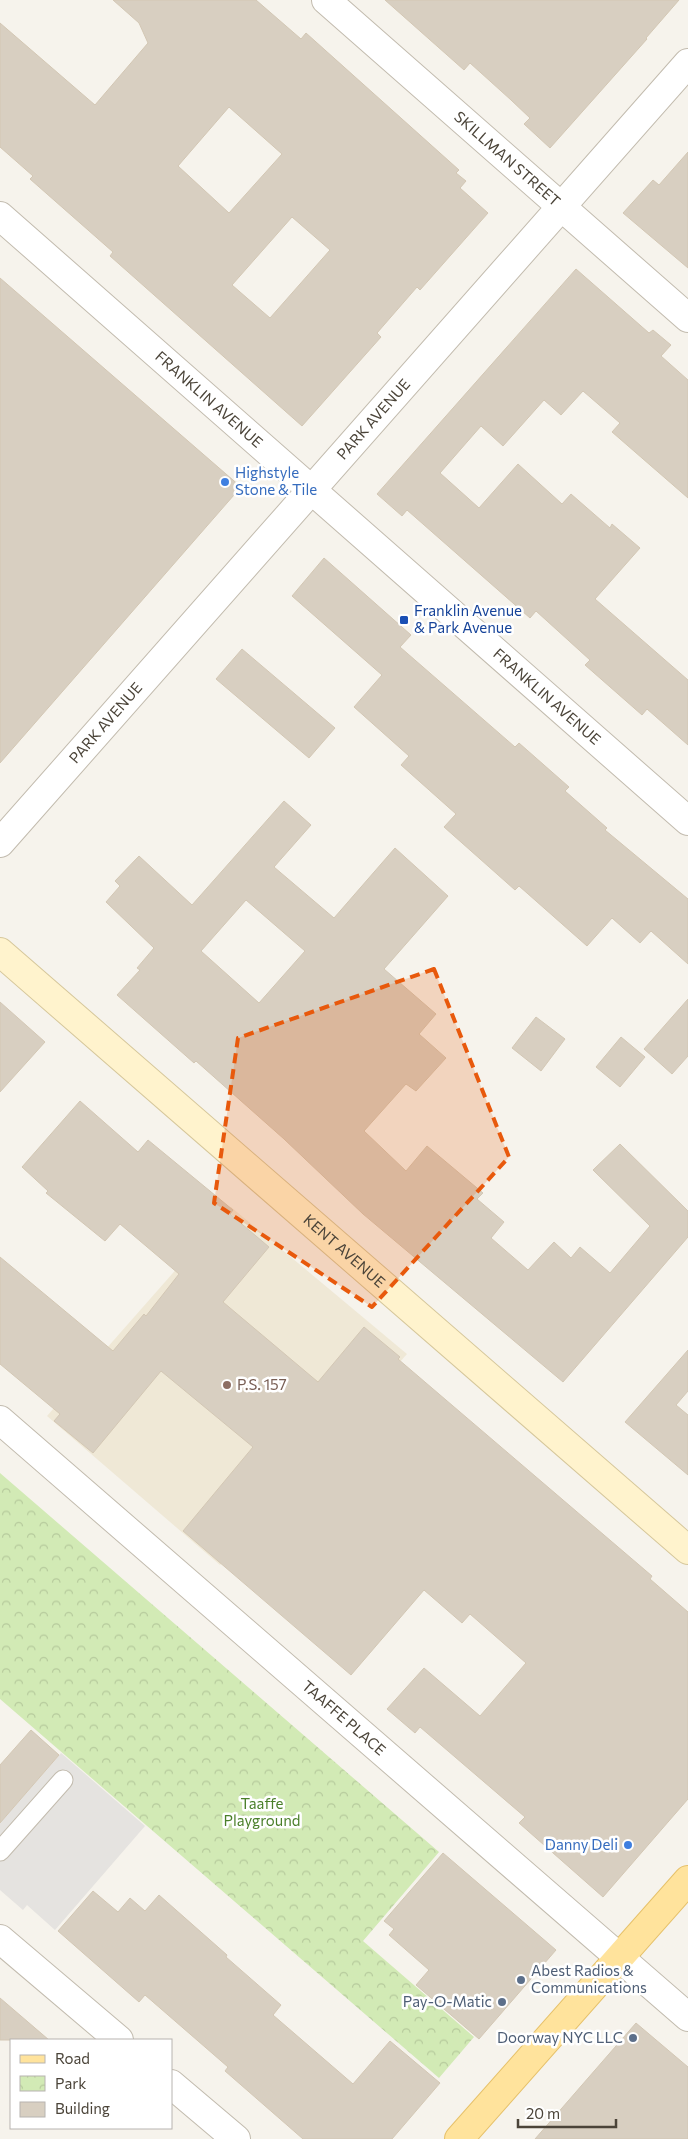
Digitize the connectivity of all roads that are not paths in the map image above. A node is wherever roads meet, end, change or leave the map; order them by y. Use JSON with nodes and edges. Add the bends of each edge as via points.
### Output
{"nodes":[{"id":1,"x":326,"y":0,"type":"edge"},
{"id":2,"x":688,"y":63,"type":"edge"},
{"id":3,"x":561,"y":206,"type":"junction"},
{"id":4,"x":0,"y":216,"type":"edge"},
{"id":5,"x":688,"y":318,"type":"edge"},
{"id":6,"x":312,"y":490,"type":"junction"},
{"id":7,"x":688,"y":821,"type":"edge"},
{"id":8,"x":0,"y":843,"type":"edge"},
{"id":9,"x":0,"y":952,"type":"edge"},
{"id":10,"x":0,"y":1420,"type":"edge"},
{"id":11,"x":688,"y":1550,"type":"edge"},
{"id":12,"x":63,"y":1780,"type":"dead end"},
{"id":13,"x":0,"y":1851,"type":"edge"},
{"id":14,"x":688,"y":1880,"type":"edge"},
{"id":15,"x":0,"y":1939,"type":"edge"},
{"id":16,"x":620,"y":1957,"type":"junction"},
{"id":17,"x":688,"y":2017,"type":"edge"},
{"id":18,"x":118,"y":2039,"type":"edge"},
{"id":19,"x":172,"y":2085,"type":"edge"},
{"id":20,"x":236,"y":2139,"type":"edge"},
{"id":21,"x":460,"y":2139,"type":"edge"}],
"edges":[{"from":1,"to":3,"type":"street","name":"SKILLMAN STREET"},
{"from":2,"to":3,"type":"street","name":"PARK AVENUE"},
{"from":3,"to":5,"type":"street","name":"SKILLMAN STREET"},
{"from":3,"to":6,"type":"street","name":"PARK AVENUE"},
{"from":4,"to":6,"type":"street","name":"FRANKLIN AVENUE"},
{"from":6,"to":7,"type":"street","name":"FRANKLIN AVENUE"},
{"from":6,"to":8,"type":"street","name":"PARK AVENUE"},
{"from":9,"to":11,"type":"main road","name":"KENT AVENUE"},
{"from":10,"to":16,"type":"street","name":"TAAFFE PLACE"},
{"from":12,"to":13,"type":"lane"},
{"from":14,"to":16,"type":"main road"},
{"from":15,"to":18,"type":"street"},
{"from":16,"to":17,"type":"street","name":"TAAFFE PLACE"},
{"from":16,"to":21,"type":"main road"},
{"from":19,"to":20,"type":"street"}]}
